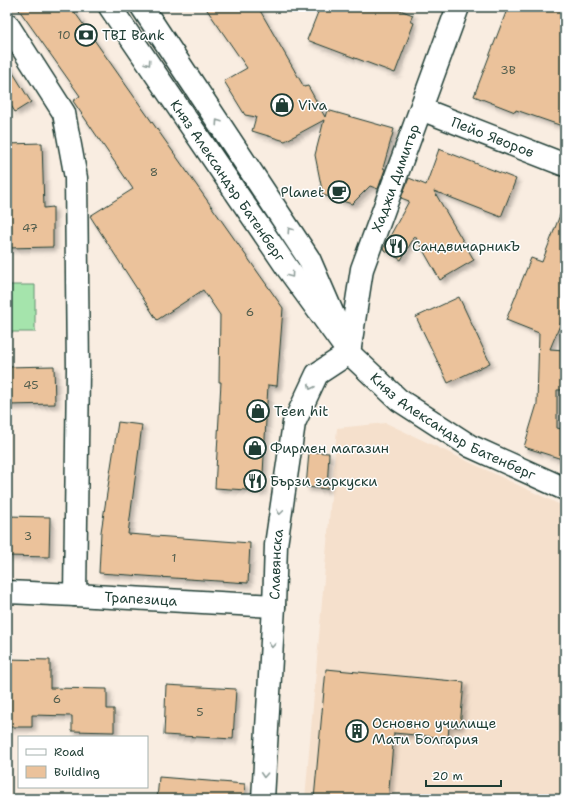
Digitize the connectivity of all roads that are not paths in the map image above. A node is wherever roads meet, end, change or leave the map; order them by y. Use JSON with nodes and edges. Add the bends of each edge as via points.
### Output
{"nodes":[{"id":1,"x":110,"y":7,"type":"edge"},
{"id":2,"x":142,"y":7,"type":"edge"},
{"id":3,"x":458,"y":7,"type":"edge"},
{"id":4,"x":7,"y":24,"type":"edge"},
{"id":5,"x":420,"y":109,"type":"junction"},
{"id":6,"x":565,"y":165,"type":"edge"},
{"id":7,"x":349,"y":353,"type":"junction"},
{"id":8,"x":565,"y":489,"type":"edge"},
{"id":9,"x":7,"y":592,"type":"edge"},
{"id":10,"x":75,"y":594,"type":"junction"},
{"id":11,"x":274,"y":606,"type":"junction"},
{"id":12,"x":263,"y":799,"type":"edge"}],
"edges":[{"from":1,"to":7,"type":"street","name":"Княз Александър Батенберг","one_way":true,"via":[[288,270]]},
{"from":7,"to":2,"type":"street","name":"Княз Александър Батенберг","one_way":true,"via":[[310,259]]},
{"from":3,"to":5,"type":"street","name":"Хаджи Димитър"},
{"from":4,"to":10,"type":"street","via":[[64,113],[76,178],[78,370]]},
{"from":5,"to":6,"type":"street","name":"Пейо Яворов"},
{"from":5,"to":7,"type":"street","name":"Хаджи Димитър","via":[[362,269]]},
{"from":7,"to":8,"type":"street","name":"Княз Александър Батенберг","via":[[399,400],[470,446]]},
{"from":7,"to":11,"type":"street","name":"Славянска","one_way":true,"via":[[317,374],[294,423],[276,545]]},
{"from":9,"to":10,"type":"street","name":"Трапезица"},
{"from":10,"to":11,"type":"street","name":"Трапезица"},
{"from":11,"to":12,"type":"street","name":"Славянска","one_way":true}]}
